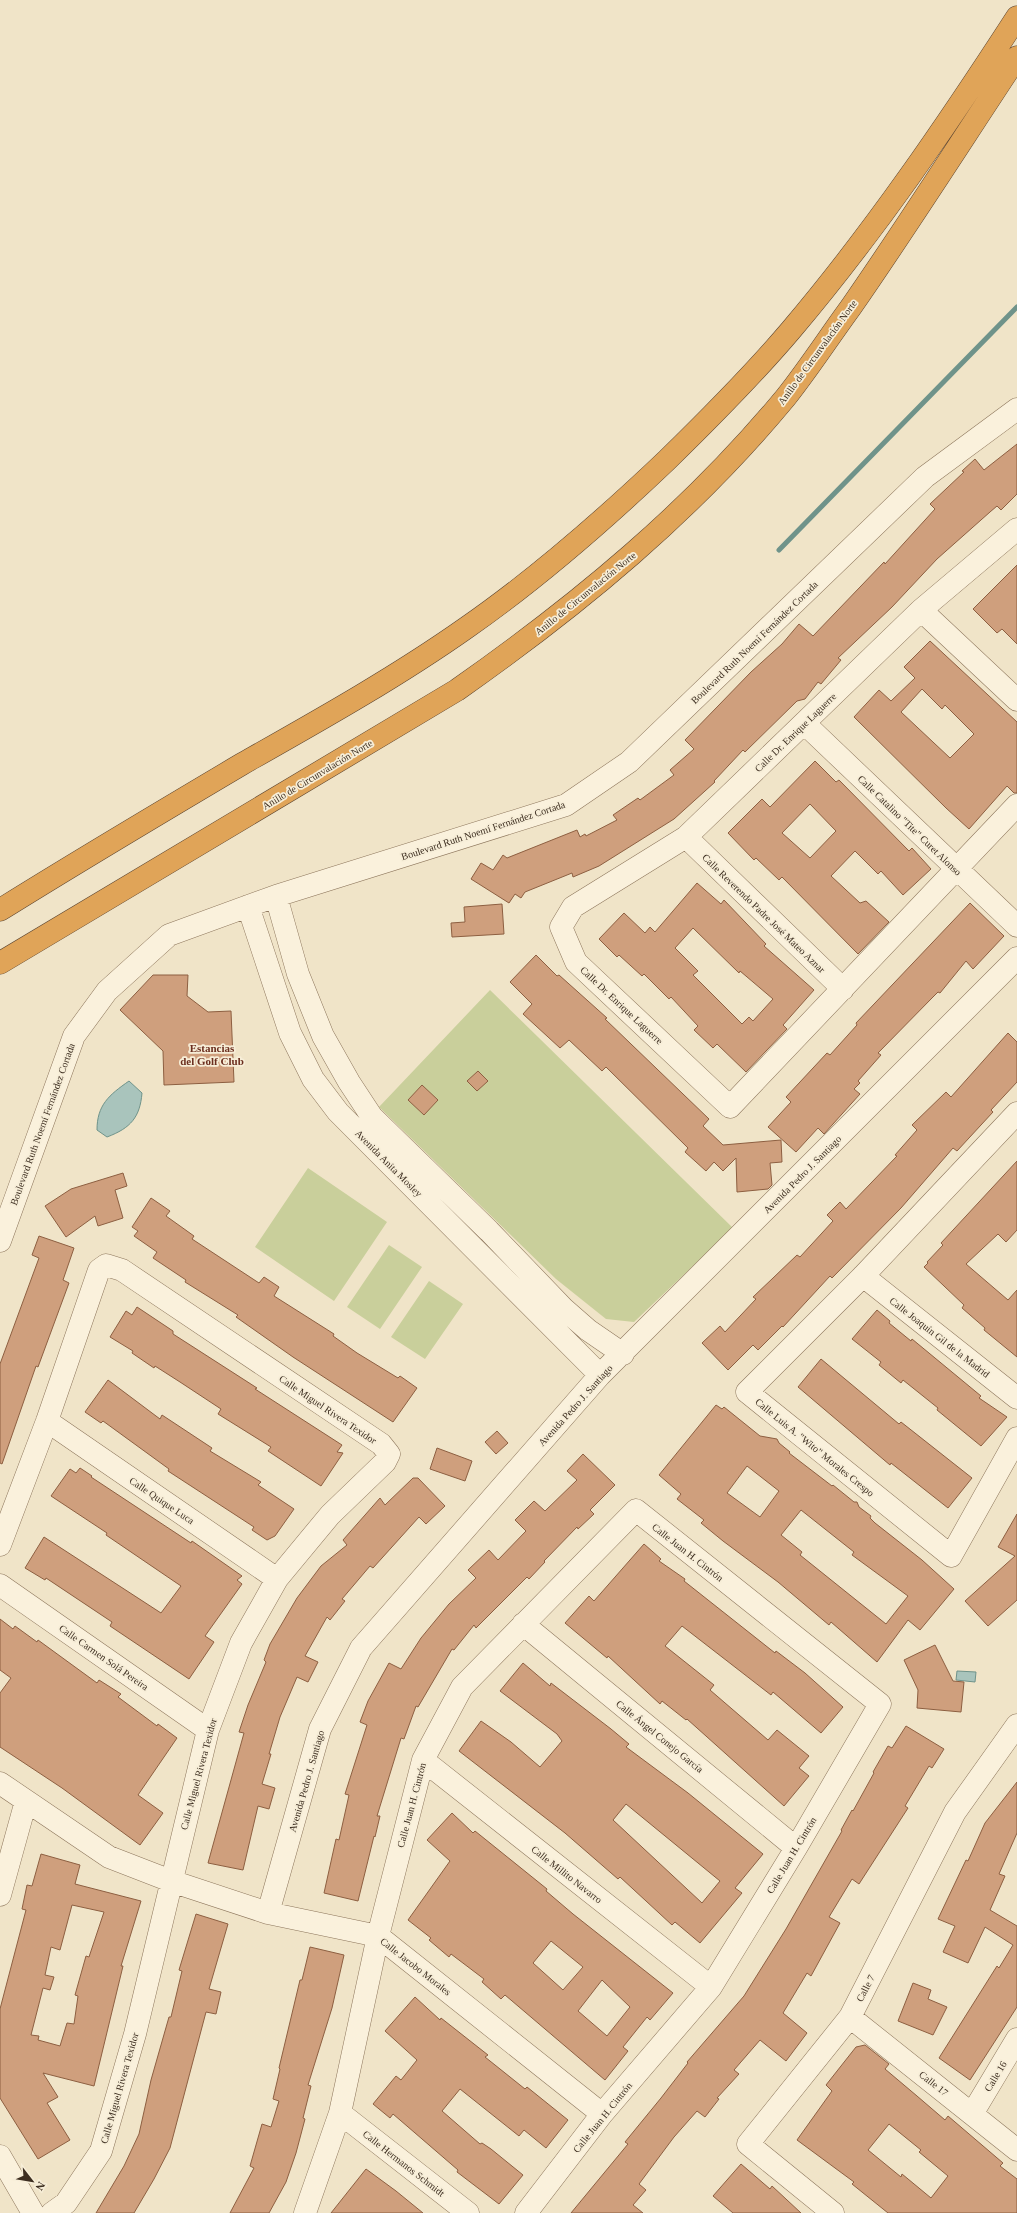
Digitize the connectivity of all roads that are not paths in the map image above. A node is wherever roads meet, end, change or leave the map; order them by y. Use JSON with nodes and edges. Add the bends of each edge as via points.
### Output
{"nodes":[{"id":1,"x":1017,"y":17,"type":"edge"},
{"id":2,"x":1017,"y":57,"type":"edge"},
{"id":3,"x":1017,"y":409,"type":"edge"},
{"id":4,"x":1017,"y":529,"type":"edge"},
{"id":5,"x":921,"y":610,"type":"junction"},
{"id":6,"x":1017,"y":700,"type":"edge"},
{"id":7,"x":804,"y":723,"type":"junction"},
{"id":8,"x":1017,"y":805,"type":"edge"},
{"id":9,"x":686,"y":837,"type":"junction"},
{"id":10,"x":956,"y":868,"type":"junction"},
{"id":11,"x":276,"y":896,"type":"junction"},
{"id":12,"x":248,"y":906,"type":"junction"},
{"id":13,"x":0,"y":910,"type":"edge"},
{"id":14,"x":1017,"y":926,"type":"edge"},
{"id":15,"x":1017,"y":958,"type":"edge"},
{"id":16,"x":0,"y":962,"type":"edge"},
{"id":17,"x":843,"y":990,"type":"junction"},
{"id":18,"x":1017,"y":1113,"type":"edge"},
{"id":19,"x":0,"y":1241,"type":"edge"},
{"id":20,"x":863,"y":1276,"type":"junction"},
{"id":21,"x":623,"y":1354,"type":"junction"},
{"id":22,"x":600,"y":1375,"type":"junction"},
{"id":23,"x":1017,"y":1398,"type":"edge"},
{"id":24,"x":48,"y":1421,"type":"junction"},
{"id":25,"x":1017,"y":1438,"type":"edge"},
{"id":26,"x":0,"y":1545,"type":"edge"},
{"id":27,"x":277,"y":1579,"type":"junction"},
{"id":28,"x":0,"y":1585,"type":"edge"},
{"id":29,"x":523,"y":1624,"type":"junction"},
{"id":30,"x":208,"y":1730,"type":"junction"},
{"id":31,"x":1015,"y":1731,"type":"edge"},
{"id":32,"x":422,"y":1760,"type":"junction"},
{"id":33,"x":0,"y":1783,"type":"edge"},
{"id":34,"x":26,"y":1801,"type":"junction"},
{"id":35,"x":796,"y":1848,"type":"junction"},
{"id":36,"x":172,"y":1881,"type":"junction"},
{"id":37,"x":0,"y":1895,"type":"edge"},
{"id":38,"x":268,"y":1913,"type":"junction"},
{"id":39,"x":378,"y":1936,"type":"junction"},
{"id":40,"x":711,"y":1987,"type":"junction"},
{"id":41,"x":850,"y":2017,"type":"junction"},
{"id":42,"x":1017,"y":2039,"type":"edge"},
{"id":43,"x":340,"y":2113,"type":"junction"},
{"id":44,"x":602,"y":2114,"type":"junction"},
{"id":45,"x":972,"y":2114,"type":"junction"},
{"id":46,"x":1017,"y":2150,"type":"edge"},
{"id":47,"x":0,"y":2156,"type":"edge"},
{"id":48,"x":33,"y":2213,"type":"edge"},
{"id":49,"x":52,"y":2213,"type":"edge"},
{"id":50,"x":305,"y":2213,"type":"edge"},
{"id":51,"x":468,"y":2213,"type":"edge"},
{"id":52,"x":526,"y":2213,"type":"edge"},
{"id":53,"x":833,"y":2213,"type":"edge"}],
"edges":[{"from":1,"to":13,"type":"highway","via":[[896,195],[790,331],[701,427],[598,524],[560,557],[466,628],[403,669]]},
{"from":2,"to":16,"type":"highway","name":"Anillo de Circunvalación Norte","via":[[911,219],[786,397],[704,487],[624,562],[518,646],[457,690]]},
{"from":3,"to":11,"type":"street","name":"Boulevard Ruth Noemí Fernández Cortada","via":[[925,477],[629,762],[566,805]]},
{"from":4,"to":5,"type":"street","name":"Calle Dr. Enrique Laguerre"},
{"from":5,"to":6,"type":"street"},
{"from":5,"to":7,"type":"street","name":"Calle Dr. Enrique Laguerre"},
{"from":7,"to":9,"type":"street","name":"Calle Dr. Enrique Laguerre"},
{"from":7,"to":10,"type":"street","name":"Calle Catalino \"Tite\" Curet Alonso"},
{"from":8,"to":10,"type":"street","name":"Calle Dr. Enrique Laguerre"},
{"from":9,"to":17,"type":"street","name":"Calle Reverendo Padre José Mateo Aznar"},
{"from":9,"to":17,"type":"street","name":"Calle Dr. Enrique Laguerre","via":[[572,907],[561,927],[576,962],[730,1107]]},
{"from":10,"to":14,"type":"street","name":"Calle Catalino \"Tite\" Curet Alonso"},
{"from":10,"to":17,"type":"street","name":"Calle Dr. Enrique Laguerre"},
{"from":11,"to":12,"type":"street","name":"Boulevard Ruth Noemí Fernández Cortada"},
{"from":11,"to":21,"type":"street","name":"Avenida Anita Mosley","via":[[298,974],[323,1036],[372,1117],[489,1231],[564,1309],[588,1330]]},
{"from":12,"to":19,"type":"street","name":"Boulevard Ruth Noemí Fernández Cortada","via":[[169,935],[107,991],[74,1036]]},
{"from":12,"to":22,"type":"street","name":"Avenida Anita Mosley","via":[[290,1033],[312,1079],[338,1112]]},
{"from":15,"to":21,"type":"street","name":"Avenida Pedro J. Santiago"},
{"from":18,"to":20,"type":"street","name":"Calle Luis A. \"Wito\" Morales Crespo"},
{"from":20,"to":23,"type":"street","name":"Calle Joaquín Gil de la Madrid"},
{"from":20,"to":25,"type":"street","name":"Calle Luis A. \"Wito\" Morales Crespo","via":[[747,1392],[951,1556]]},
{"from":21,"to":22,"type":"street","name":"Avenida Pedro J. Santiago"},
{"from":22,"to":38,"type":"street","name":"Avenida Pedro J. Santiago","via":[[361,1648],[320,1729]]},
{"from":24,"to":26,"type":"street","name":"Calle Miguel Rivera Texidor"},
{"from":24,"to":27,"type":"street","name":"Calle Quique Luca"},
{"from":24,"to":27,"type":"street","name":"Calle Miguel Rivera Texidor","via":[[100,1270],[106,1265],[122,1270],[381,1444],[389,1454],[385,1462],[330,1515]]},
{"from":27,"to":30,"type":"street","name":"Calle Miguel Rivera Texidor","via":[[241,1643]]},
{"from":28,"to":30,"type":"street","name":"Calle Carmen Solá Pereira"},
{"from":29,"to":32,"type":"street","name":"Calle Juan H. Cintrón","via":[[462,1687]]},
{"from":29,"to":35,"type":"street","name":"Calle Ángel Conejo García"},
{"from":29,"to":35,"type":"street","name":"Calle Juan H. Cintrón","via":[[636,1510],[880,1704]]},
{"from":30,"to":36,"type":"street","name":"Calle Miguel Rivera Texidor"},
{"from":31,"to":41,"type":"street","name":"Calle 7","via":[[955,1812]]},
{"from":32,"to":39,"type":"street","name":"Calle Juan H. Cintrón"},
{"from":32,"to":40,"type":"street","name":"Calle Millito Navarro"},
{"from":33,"to":34,"type":"street","name":"Calle Jacobo Morales"},
{"from":34,"to":36,"type":"street","name":"Calle Jacobo Morales","via":[[109,1857]]},
{"from":34,"to":37,"type":"street"},
{"from":35,"to":40,"type":"street","name":"Calle Juan H. Cintrón"},
{"from":36,"to":38,"type":"street","name":"Calle Jacobo Morales"},
{"from":36,"to":49,"type":"street","name":"Calle Miguel Rivera Texidor","via":[[135,2034],[101,2151],[66,2203]]},
{"from":38,"to":39,"type":"street","name":"Calle Jacobo Morales"},
{"from":39,"to":43,"type":"street","name":"Calle Juan H. Cintrón"},
{"from":39,"to":44,"type":"street","name":"Calle Jacobo Morales"},
{"from":40,"to":44,"type":"street","name":"Calle Juan H. Cintrón"},
{"from":41,"to":45,"type":"street","name":"Calle 17"},
{"from":41,"to":53,"type":"street","name":"Calle 7","via":[[748,2144]]},
{"from":42,"to":45,"type":"street","name":"Calle 16"},
{"from":43,"to":50,"type":"street","name":"Calle Juan H. Cintrón"},
{"from":43,"to":51,"type":"street","name":"Calle Hermanos Schmidt"},
{"from":44,"to":52,"type":"street","name":"Calle Juan H. Cintrón"},
{"from":45,"to":46,"type":"street","name":"Calle 17"},
{"from":47,"to":48,"type":"street"}]}
